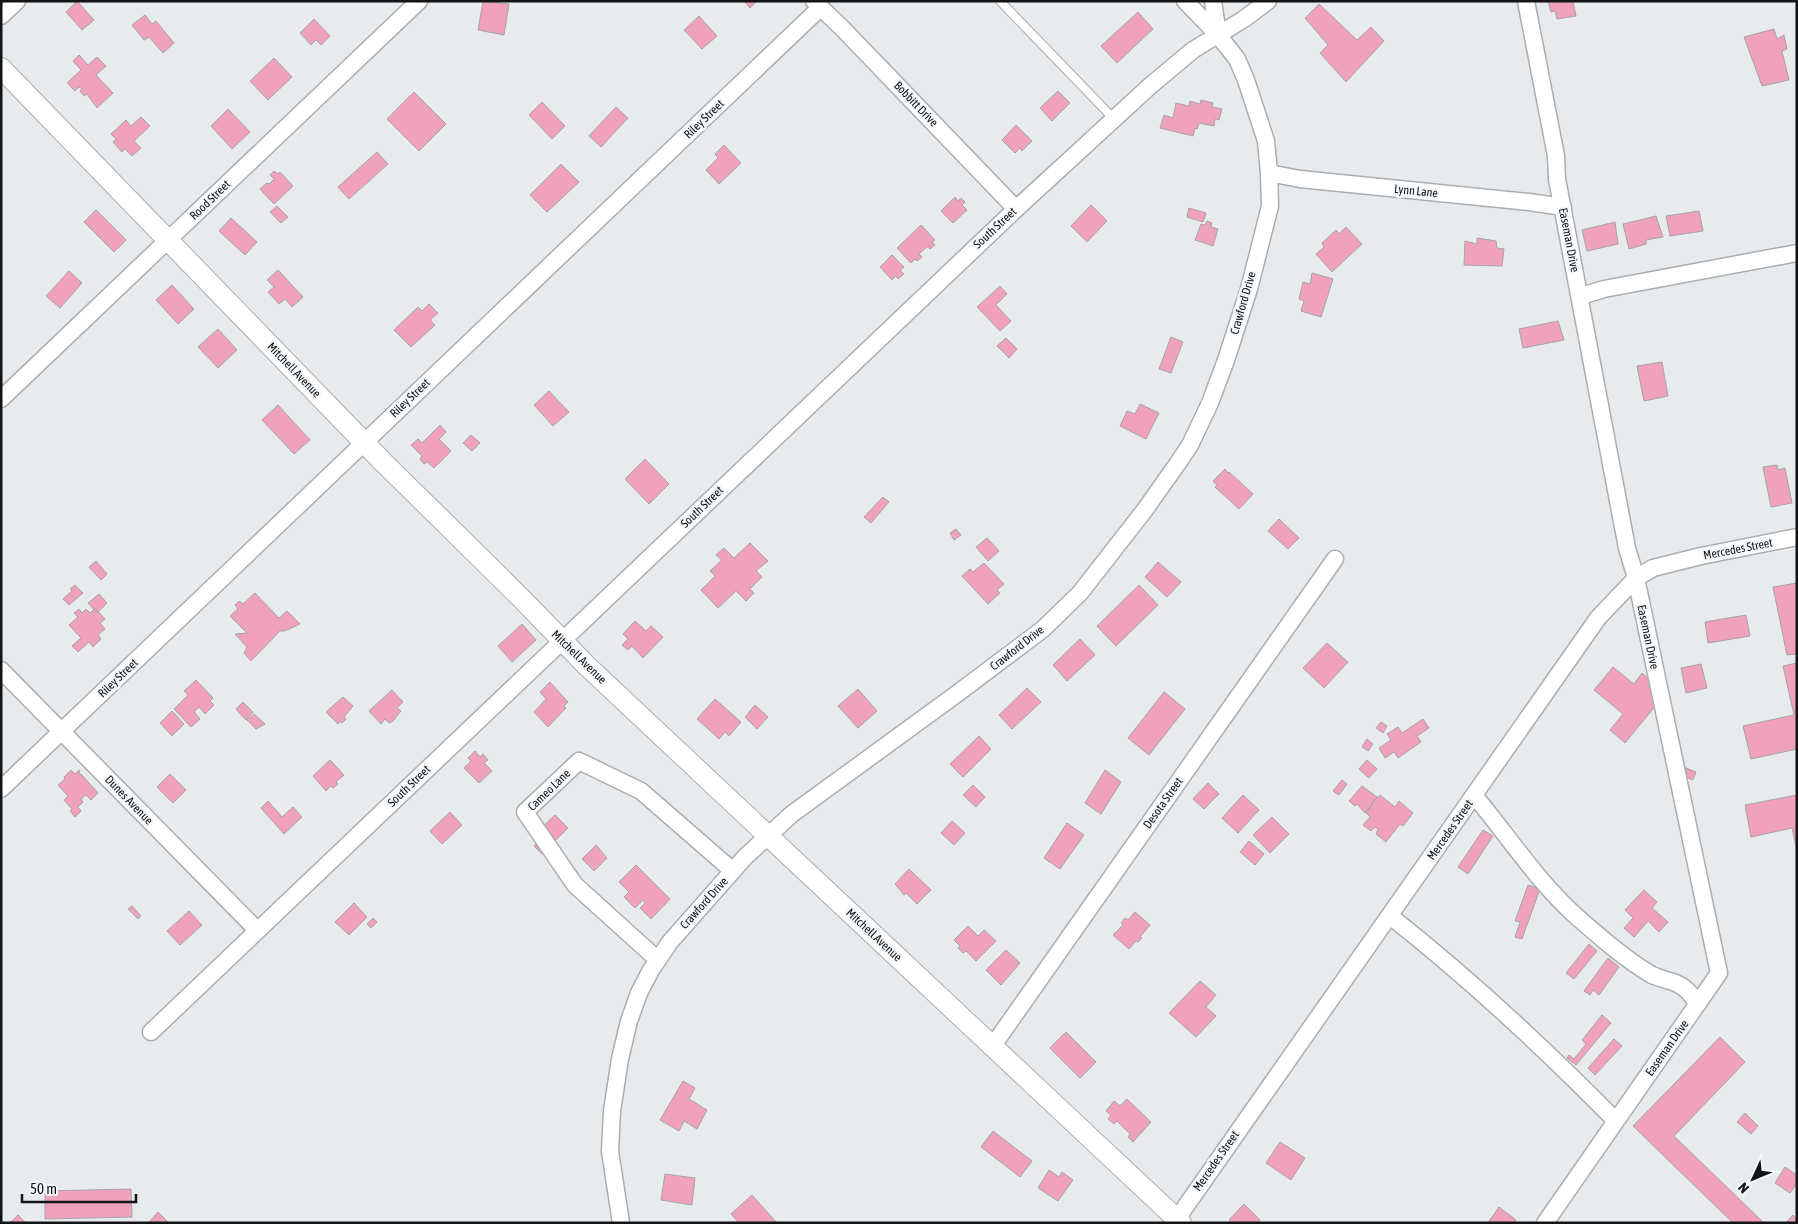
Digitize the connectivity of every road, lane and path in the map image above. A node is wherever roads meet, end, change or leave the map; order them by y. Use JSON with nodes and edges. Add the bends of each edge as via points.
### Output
{"nodes":[{"id":1,"x":17,"y":1,"type":"edge"},
{"id":2,"x":419,"y":1,"type":"edge"},
{"id":3,"x":1000,"y":1,"type":"edge"},
{"id":4,"x":1185,"y":1,"type":"edge"},
{"id":5,"x":1213,"y":1,"type":"edge"},
{"id":6,"x":1268,"y":1,"type":"edge"},
{"id":7,"x":1526,"y":1,"type":"edge"},
{"id":8,"x":818,"y":5,"type":"edge"},
{"id":9,"x":1,"y":16,"type":"edge"},
{"id":10,"x":1218,"y":35,"type":"junction"},
{"id":11,"x":1,"y":68,"type":"edge"},
{"id":12,"x":1114,"y":119,"type":"junction"},
{"id":13,"x":1269,"y":173,"type":"junction"},
{"id":14,"x":1563,"y":207,"type":"junction"},
{"id":15,"x":1016,"y":209,"type":"junction"},
{"id":16,"x":168,"y":241,"type":"junction"},
{"id":17,"x":1797,"y":253,"type":"edge"},
{"id":18,"x":1581,"y":296,"type":"junction"},
{"id":19,"x":1,"y":399,"type":"edge"},
{"id":20,"x":364,"y":442,"type":"junction"},
{"id":21,"x":1797,"y":538,"type":"edge"},
{"id":22,"x":1335,"y":559,"type":"dead end"},
{"id":23,"x":1636,"y":578,"type":"junction"},
{"id":24,"x":562,"y":641,"type":"junction"},
{"id":25,"x":1,"y":670,"type":"edge"},
{"id":26,"x":62,"y":731,"type":"junction"},
{"id":27,"x":1,"y":789,"type":"edge"},
{"id":28,"x":1474,"y":796,"type":"junction"},
{"id":29,"x":768,"y":836,"type":"junction"},
{"id":30,"x":733,"y":871,"type":"junction"},
{"id":31,"x":1390,"y":916,"type":"junction"},
{"id":32,"x":257,"y":930,"type":"junction"},
{"id":33,"x":658,"y":960,"type":"junction"},
{"id":34,"x":1698,"y":1004,"type":"junction"},
{"id":35,"x":151,"y":1032,"type":"dead end"},
{"id":36,"x":992,"y":1047,"type":"junction"},
{"id":37,"x":1616,"y":1121,"type":"junction"},
{"id":38,"x":1178,"y":1221,"type":"edge"},
{"id":39,"x":621,"y":1223,"type":"edge"},
{"id":40,"x":1545,"y":1223,"type":"edge"}],
"edges":[{"from":1,"to":9,"type":"street"},
{"from":2,"to":16,"type":"street","name":"Rood Street"},
{"from":3,"to":12,"type":"lane"},
{"from":4,"to":10,"type":"street","name":"Crawford Drive"},
{"from":5,"to":10,"type":"street"},
{"from":6,"to":10,"type":"street","name":"South Street"},
{"from":7,"to":14,"type":"street","name":"Easeman Drive"},
{"from":8,"to":15,"type":"street","name":"Bobbitt Drive"},
{"from":8,"to":20,"type":"street","name":"Riley Street"},
{"from":10,"to":12,"type":"street","name":"South Street","via":[[1193,50]]},
{"from":10,"to":13,"type":"street","name":"Crawford Drive","via":[[1237,59],[1246,80],[1266,142]]},
{"from":11,"to":16,"type":"street","name":"Mitchell Avenue"},
{"from":12,"to":15,"type":"street","name":"South Street"},
{"from":13,"to":14,"type":"street","name":"Lynn Lane"},
{"from":13,"to":29,"type":"street","name":"Crawford Drive","via":[[1270,206],[1249,289],[1226,360],[1190,444],[1139,519],[1093,578],[1042,629],[792,814]]},
{"from":14,"to":18,"type":"street","name":"Easeman Drive"},
{"from":15,"to":24,"type":"street","name":"South Street"},
{"from":16,"to":19,"type":"street","name":"Rood Street"},
{"from":16,"to":20,"type":"street","name":"Mitchell Avenue"},
{"from":17,"to":18,"type":"street"},
{"from":18,"to":23,"type":"street","name":"Easeman Drive","via":[[1627,548]]},
{"from":20,"to":24,"type":"street","name":"Mitchell Avenue"},
{"from":20,"to":26,"type":"street","name":"Riley Street"},
{"from":21,"to":23,"type":"street","name":"Mercedes Street","via":[[1666,564]]},
{"from":22,"to":36,"type":"street","name":"Desota Street"},
{"from":23,"to":28,"type":"street","name":"Mercedes Street","via":[[1598,618]]},
{"from":23,"to":34,"type":"street","name":"Easeman Drive","via":[[1719,973]]},
{"from":24,"to":29,"type":"street","name":"Mitchell Avenue"},
{"from":24,"to":32,"type":"street","name":"South Street"},
{"from":25,"to":26,"type":"street","name":"Dunes Avenue"},
{"from":26,"to":27,"type":"street","name":"Riley Street"},
{"from":26,"to":32,"type":"street","name":"Dunes Avenue"},
{"from":28,"to":31,"type":"street","name":"Mercedes Street"},
{"from":28,"to":34,"type":"street","via":[[1534,873],[1576,916],[1653,976],[1679,983]]},
{"from":29,"to":30,"type":"street","name":"Crawford Drive"},
{"from":29,"to":36,"type":"street","name":"Mitchell Avenue"},
{"from":30,"to":33,"type":"street","name":"Crawford Drive"},
{"from":30,"to":33,"type":"street","name":"Cameo Lane","via":[[641,791],[579,761],[525,812],[575,885]]},
{"from":31,"to":37,"type":"street","via":[[1438,954]]},
{"from":31,"to":38,"type":"street","name":"Mercedes Street","via":[[1194,1193]]},
{"from":32,"to":35,"type":"street","name":"South Street"},
{"from":33,"to":39,"type":"street","name":"Crawford Drive","via":[[639,993],[629,1021],[612,1111],[610,1151]]},
{"from":34,"to":37,"type":"street","name":"Easeman Drive"},
{"from":36,"to":38,"type":"street","name":"Mitchell Avenue"},
{"from":37,"to":40,"type":"street","name":"Easeman Drive"}]}
